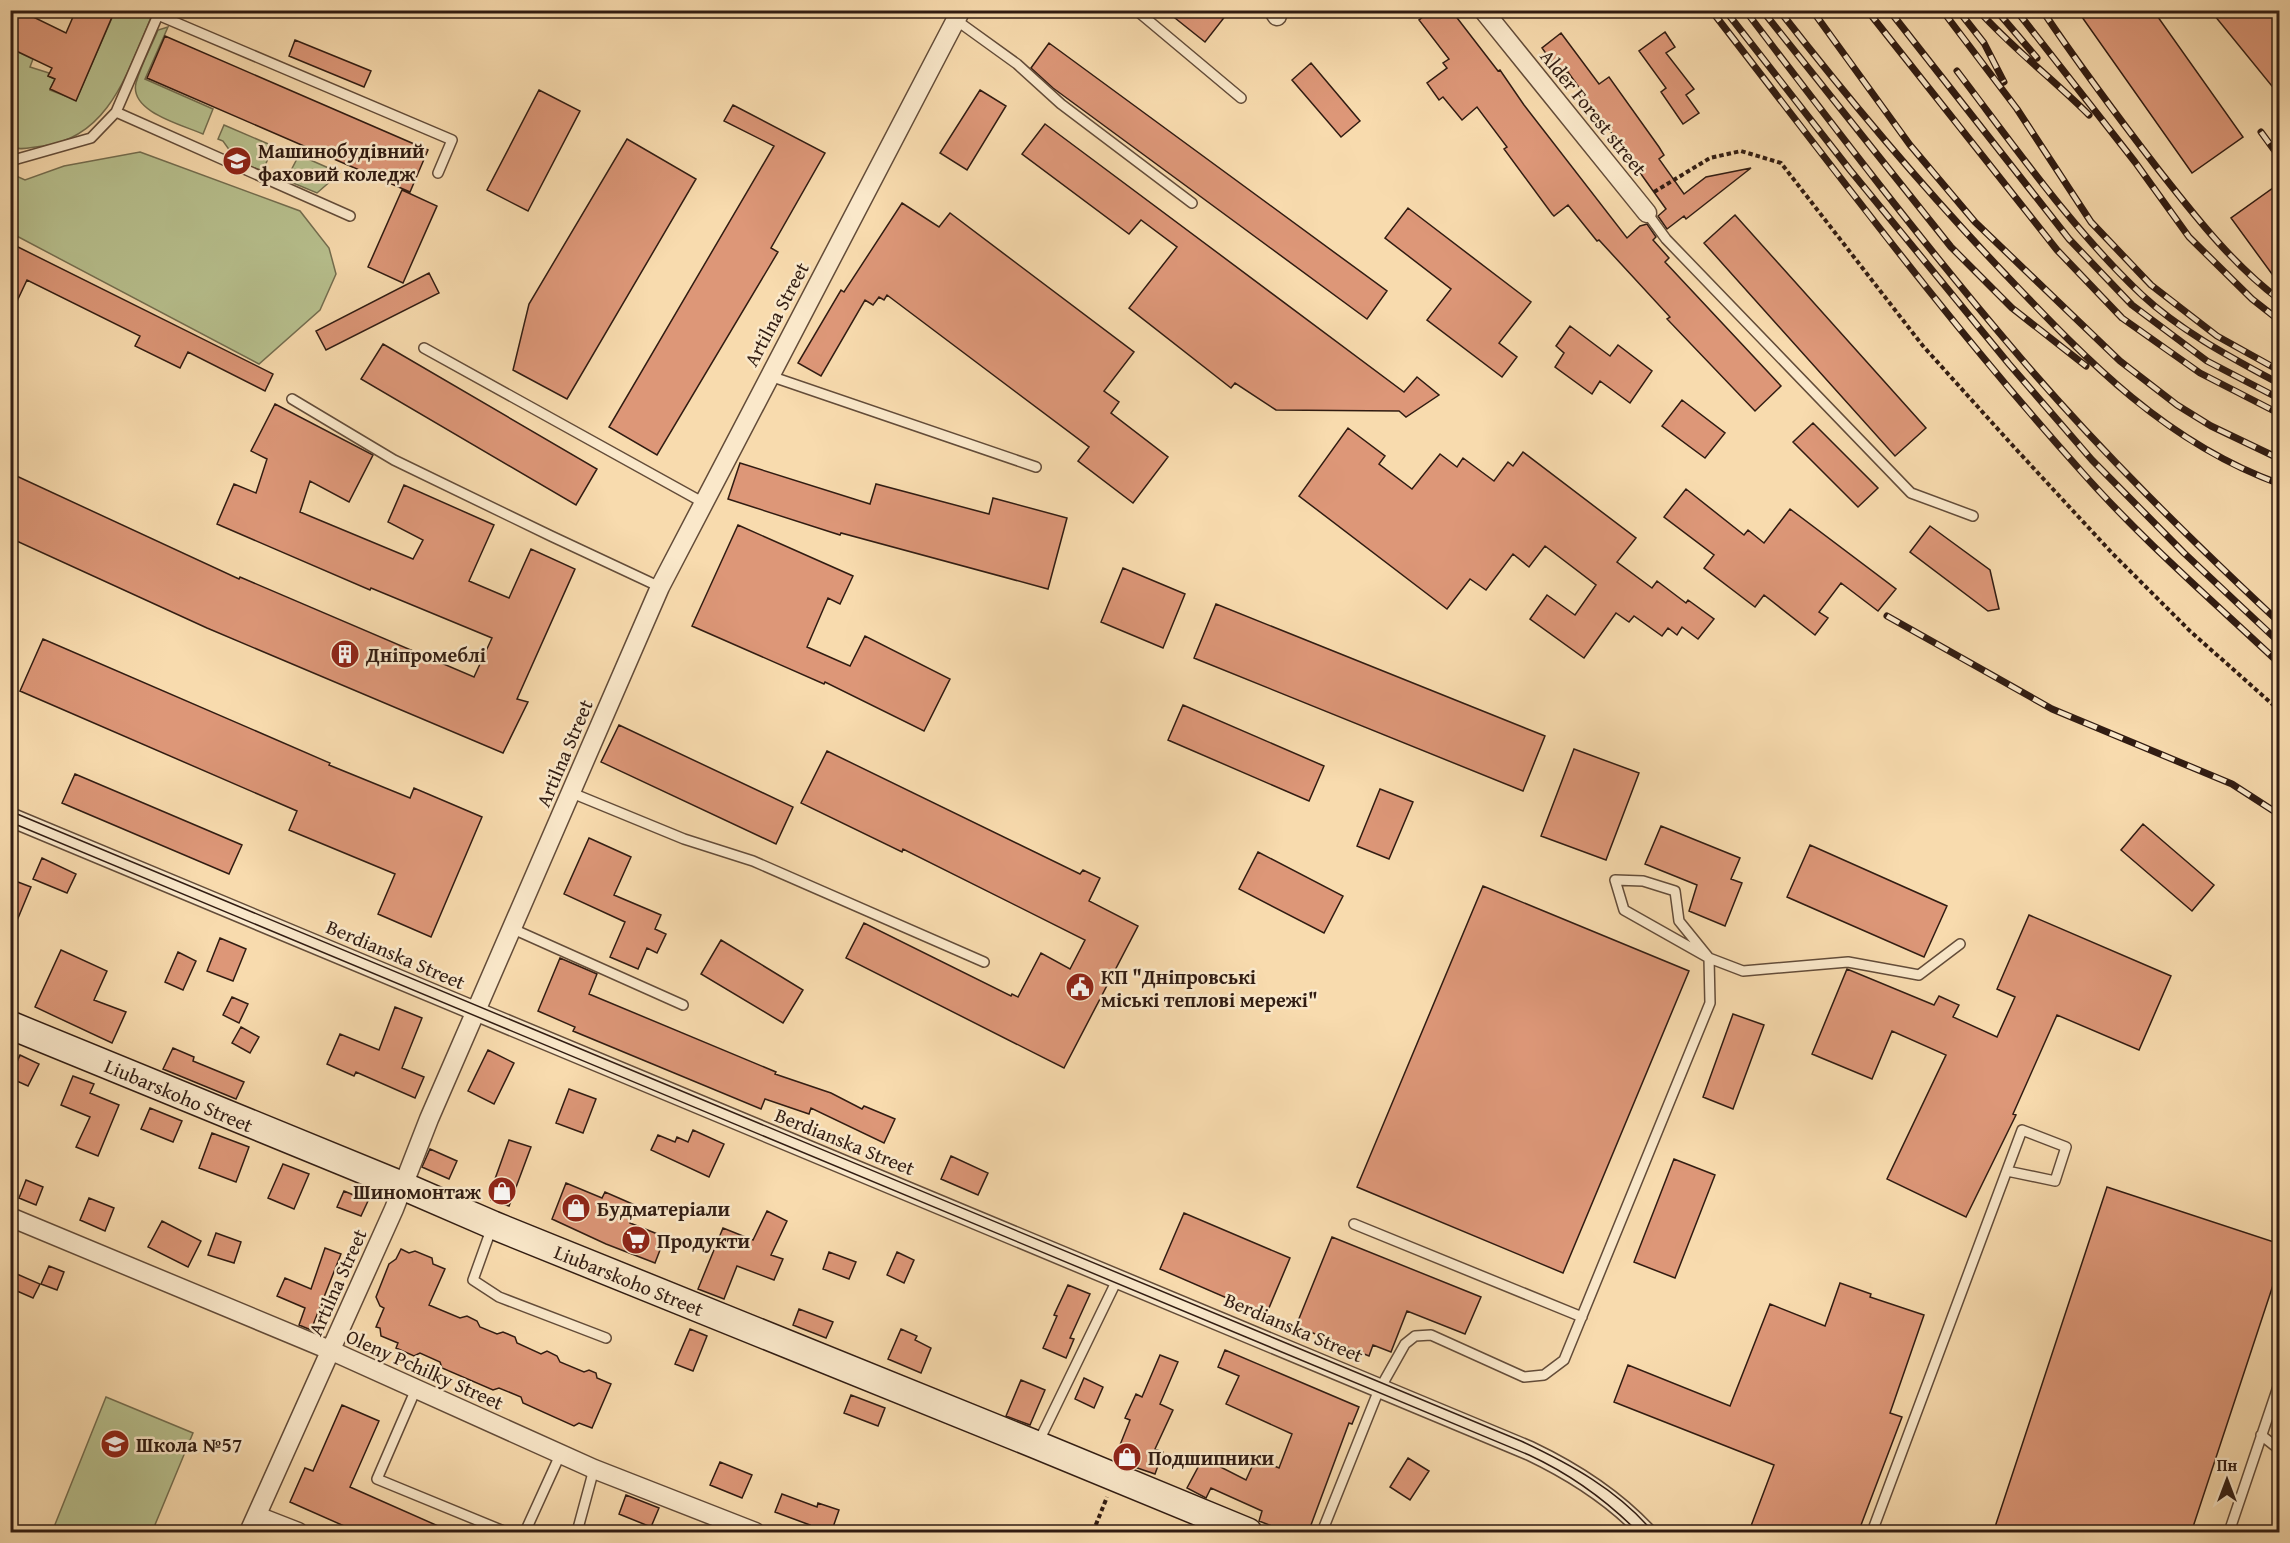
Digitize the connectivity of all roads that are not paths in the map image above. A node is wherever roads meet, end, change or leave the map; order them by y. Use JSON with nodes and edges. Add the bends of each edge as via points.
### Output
{"nodes":[{"id":1,"x":1136,"y":10,"type":"edge"},
{"id":2,"x":1483,"y":10,"type":"edge"},
{"id":3,"x":958,"y":15,"type":"edge"},
{"id":4,"x":1241,"y":98,"type":"dead end"},
{"id":5,"x":116,"y":112,"type":"junction"},
{"id":6,"x":10,"y":161,"type":"edge"},
{"id":7,"x":438,"y":173,"type":"dead end"},
{"id":8,"x":1192,"y":203,"type":"dead end"},
{"id":9,"x":1642,"y":208,"type":"joint"},
{"id":10,"x":350,"y":216,"type":"dead end"},
{"id":11,"x":424,"y":348,"type":"dead end"},
{"id":12,"x":770,"y":376,"type":"junction"},
{"id":13,"x":292,"y":399,"type":"dead end"},
{"id":14,"x":1036,"y":467,"type":"dead end"},
{"id":15,"x":704,"y":503,"type":"junction"},
{"id":16,"x":1973,"y":516,"type":"dead end"},
{"id":17,"x":660,"y":587,"type":"junction"},
{"id":18,"x":572,"y":793,"type":"junction"},
{"id":19,"x":10,"y":817,"type":"edge"},
{"id":20,"x":513,"y":929,"type":"junction"},
{"id":21,"x":1960,"y":944,"type":"dead end"},
{"id":22,"x":1709,"y":958,"type":"junction"},
{"id":23,"x":984,"y":962,"type":"dead end"},
{"id":24,"x":684,"y":1005,"type":"dead end"},
{"id":25,"x":477,"y":1012,"type":"junction"},
{"id":26,"x":10,"y":1025,"type":"edge"},
{"id":27,"x":2007,"y":1171,"type":"junction"},
{"id":28,"x":403,"y":1186,"type":"junction"},
{"id":29,"x":10,"y":1217,"type":"edge"},
{"id":30,"x":1354,"y":1224,"type":"dead end"},
{"id":31,"x":493,"y":1225,"type":"junction"},
{"id":32,"x":1118,"y":1278,"type":"junction"},
{"id":33,"x":1582,"y":1317,"type":"junction"},
{"id":34,"x":606,"y":1338,"type":"dead end"},
{"id":35,"x":332,"y":1351,"type":"junction"},
{"id":36,"x":2280,"y":1381,"type":"edge"},
{"id":37,"x":1380,"y":1388,"type":"junction"},
{"id":38,"x":416,"y":1389,"type":"junction"},
{"id":39,"x":2261,"y":1435,"type":"junction"},
{"id":40,"x":1037,"y":1445,"type":"junction"},
{"id":41,"x":2280,"y":1449,"type":"edge"},
{"id":42,"x":560,"y":1455,"type":"junction"},
{"id":43,"x":594,"y":1469,"type":"junction"},
{"id":44,"x":253,"y":1524,"type":"edge"},
{"id":45,"x":298,"y":1533,"type":"edge"},
{"id":46,"x":506,"y":1533,"type":"edge"},
{"id":47,"x":525,"y":1533,"type":"edge"},
{"id":48,"x":577,"y":1533,"type":"edge"},
{"id":49,"x":755,"y":1533,"type":"edge"},
{"id":50,"x":1248,"y":1533,"type":"edge"},
{"id":51,"x":1322,"y":1533,"type":"edge"},
{"id":52,"x":1646,"y":1533,"type":"edge"},
{"id":53,"x":1872,"y":1533,"type":"edge"},
{"id":54,"x":2229,"y":1533,"type":"edge"}],
"edges":[{"from":1,"to":4,"type":"lane"},
{"from":2,"to":9,"type":"street","name":"Alder Forest street"},
{"from":3,"to":8,"type":"lane","via":[[1061,104]]},
{"from":3,"to":12,"type":"street","name":"Artilna Street"},
{"from":5,"to":6,"type":"lane","via":[[91,138]]},
{"from":5,"to":7,"type":"lane","via":[[158,15],[452,140]]},
{"from":5,"to":10,"type":"lane"},
{"from":9,"to":16,"type":"lane","via":[[1666,239],[1911,493]]},
{"from":11,"to":15,"type":"lane"},
{"from":12,"to":14,"type":"lane"},
{"from":12,"to":15,"type":"street","name":"Artilna Street"},
{"from":13,"to":17,"type":"lane","via":[[394,460]]},
{"from":15,"to":17,"type":"street","name":"Artilna Street"},
{"from":17,"to":18,"type":"street","name":"Artilna Street"},
{"from":18,"to":20,"type":"street","name":"Artilna Street"},
{"from":18,"to":23,"type":"lane","via":[[684,839],[753,861]]},
{"from":19,"to":25,"type":"street","name":"Berdianska Street"},
{"from":20,"to":24,"type":"lane"},
{"from":20,"to":25,"type":"street","name":"Artilna Street"},
{"from":21,"to":22,"type":"lane","via":[[1919,975],[1848,962],[1743,971]]},
{"from":22,"to":22,"type":"lane","via":[[1624,910],[1615,880],[1643,881],[1675,891],[1678,921]]},
{"from":22,"to":33,"type":"lane","via":[[1710,1003]]},
{"from":25,"to":28,"type":"street","name":"Artilna Street"},
{"from":25,"to":32,"type":"street","name":"Berdianska Street"},
{"from":26,"to":28,"type":"main road","name":"Liubarskoho Street"},
{"from":27,"to":27,"type":"lane","via":[[2055,1181],[2066,1147],[2022,1130]]},
{"from":27,"to":53,"type":"lane"},
{"from":28,"to":31,"type":"main road","name":"Liubarskoho Street"},
{"from":28,"to":35,"type":"street","name":"Artilna Street"},
{"from":29,"to":35,"type":"street","name":"Oleny Pchilky Street"},
{"from":30,"to":33,"type":"lane"},
{"from":31,"to":34,"type":"lane","via":[[473,1280],[499,1297]]},
{"from":31,"to":40,"type":"main road","name":"Liubarskoho Street"},
{"from":32,"to":37,"type":"street","name":"Berdianska Street"},
{"from":32,"to":40,"type":"lane"},
{"from":33,"to":37,"type":"lane","via":[[1564,1360],[1544,1375],[1524,1377],[1431,1335],[1415,1336],[1405,1344]]},
{"from":35,"to":38,"type":"street","name":"Oleny Pchilky Street"},
{"from":35,"to":44,"type":"street","name":"Artilna Street"},
{"from":36,"to":39,"type":"lane"},
{"from":37,"to":51,"type":"lane"},
{"from":37,"to":52,"type":"street","name":"Berdianska Street","via":[[1563,1466],[1610,1499]]},
{"from":38,"to":42,"type":"street","name":"Oleny Pchilky Street"},
{"from":38,"to":46,"type":"lane","via":[[377,1479]]},
{"from":39,"to":41,"type":"lane"},
{"from":39,"to":54,"type":"lane"},
{"from":40,"to":50,"type":"main road","name":"Liubarskoho Street"},
{"from":42,"to":43,"type":"street","name":"Oleny Pchilky Street"},
{"from":42,"to":47,"type":"lane"},
{"from":43,"to":48,"type":"lane"},
{"from":43,"to":49,"type":"street","name":"Oleny Pchilky Street"},
{"from":44,"to":45,"type":"street"}]}
